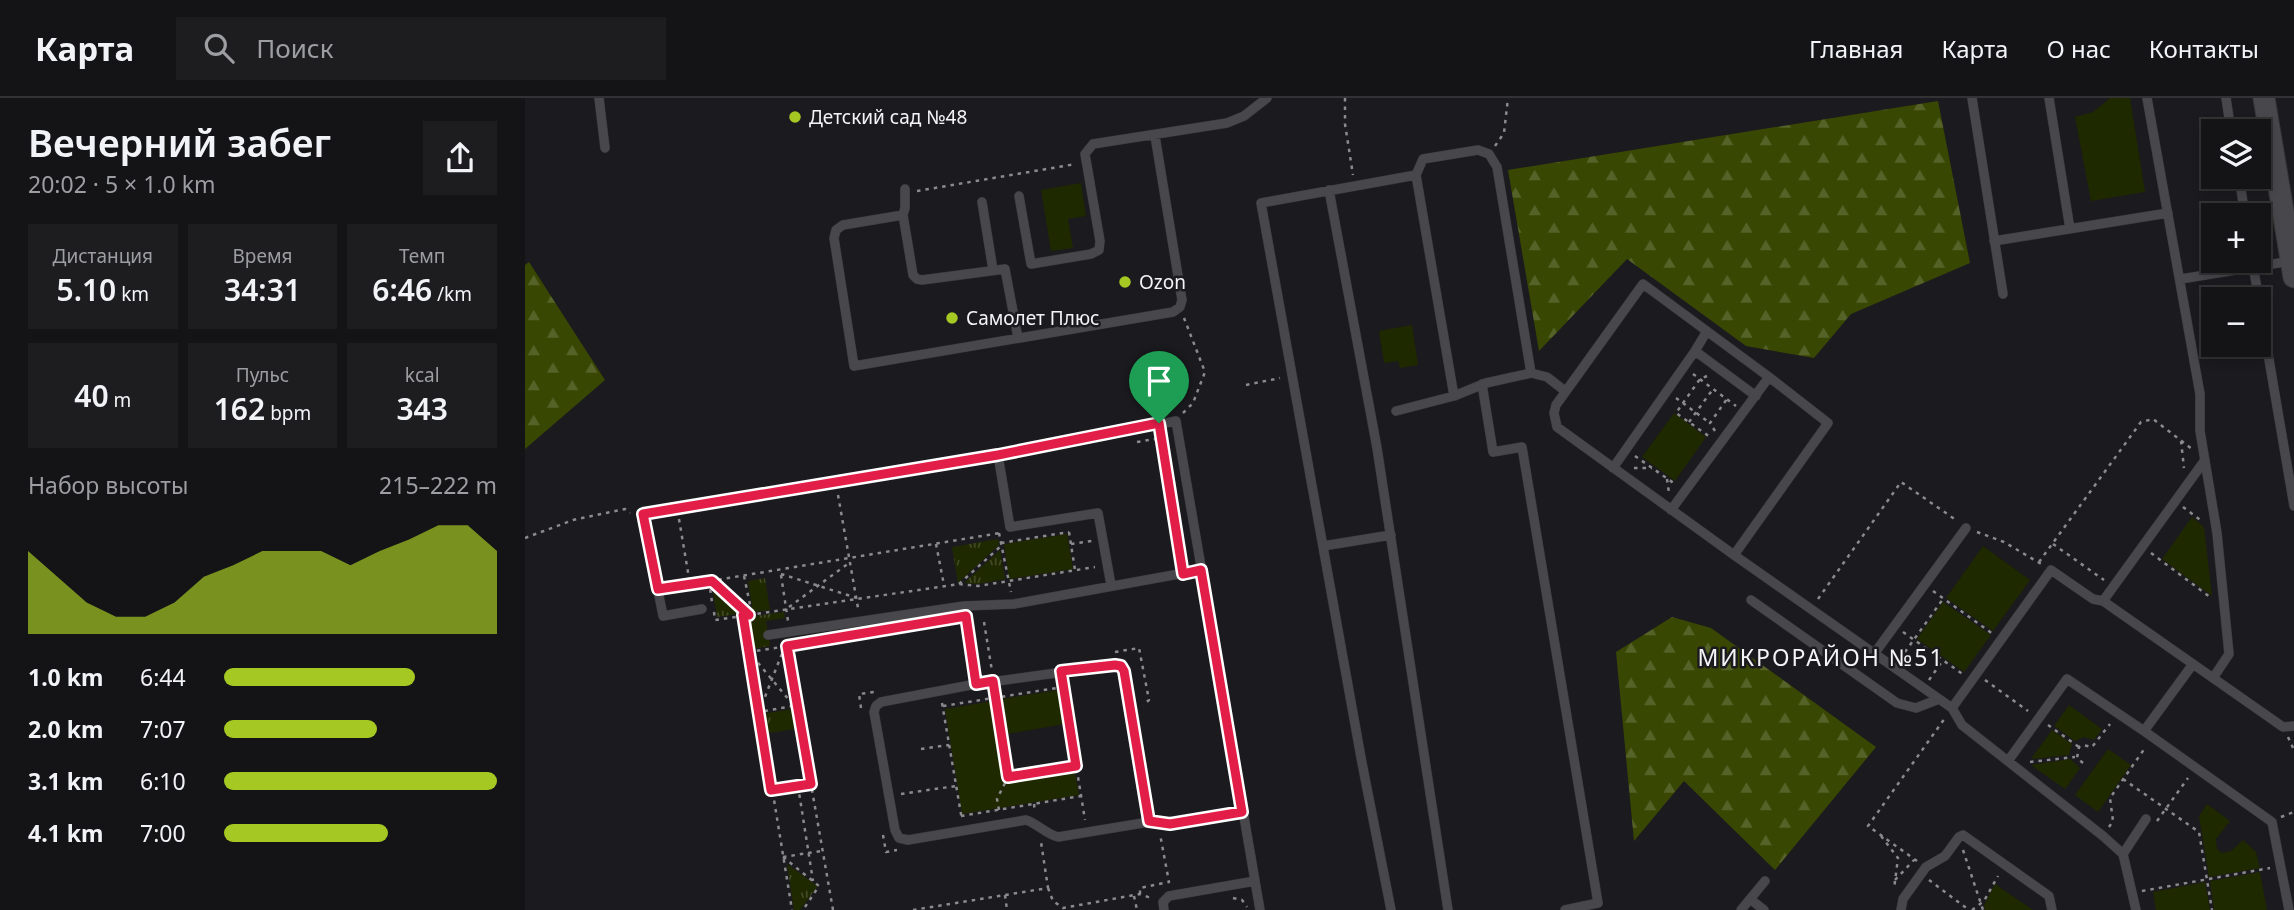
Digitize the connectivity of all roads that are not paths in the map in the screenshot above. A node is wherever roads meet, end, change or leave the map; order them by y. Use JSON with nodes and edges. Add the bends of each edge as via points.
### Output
{"nodes":[{"id":1,"x":599,"y":98,"type":"edge"},
{"id":2,"x":1267,"y":98,"type":"edge"},
{"id":3,"x":1972,"y":98,"type":"edge"},
{"id":4,"x":2049,"y":98,"type":"edge"},
{"id":5,"x":2147,"y":98,"type":"edge"},
{"id":6,"x":2226,"y":98,"type":"edge"},
{"id":7,"x":2264,"y":98,"type":"edge"},
{"id":8,"x":2229,"y":119,"type":"edge"},
{"id":9,"x":1155,"y":136,"type":"junction"},
{"id":10,"x":605,"y":148,"type":"dead end"},
{"id":11,"x":1416,"y":174,"type":"junction"},
{"id":12,"x":1329,"y":190,"type":"junction"},
{"id":13,"x":905,"y":191,"type":"road end"},
{"id":14,"x":1019,"y":196,"type":"dead end"},
{"id":15,"x":982,"y":202,"type":"dead end"},
{"id":16,"x":2168,"y":213,"type":"junction"},
{"id":17,"x":903,"y":215,"type":"junction"},
{"id":18,"x":2070,"y":229,"type":"junction"},
{"id":19,"x":1994,"y":241,"type":"junction"},
{"id":20,"x":2271,"y":266,"type":"edge"},
{"id":21,"x":2293,"y":269,"type":"edge"},
{"id":22,"x":993,"y":270,"type":"junction"},
{"id":23,"x":2210,"y":273,"type":"edge"},
{"id":24,"x":2181,"y":279,"type":"junction"},
{"id":25,"x":2003,"y":294,"type":"dead end"},
{"id":26,"x":1707,"y":331,"type":"junction"},
{"id":27,"x":1018,"y":338,"type":"junction"},
{"id":28,"x":1695,"y":351,"type":"junction"},
{"id":29,"x":2269,"y":357,"type":"edge"},
{"id":30,"x":1531,"y":373,"type":"junction"},
{"id":31,"x":1769,"y":377,"type":"junction"},
{"id":32,"x":1482,"y":384,"type":"junction"},
{"id":33,"x":1565,"y":391,"type":"junction"},
{"id":34,"x":1454,"y":396,"type":"junction"},
{"id":35,"x":1756,"y":396,"type":"junction"},
{"id":36,"x":1396,"y":411,"type":"dead end"},
{"id":37,"x":998,"y":455,"type":"junction"},
{"id":38,"x":2205,"y":460,"type":"junction"},
{"id":39,"x":1613,"y":468,"type":"junction"},
{"id":40,"x":2294,"y":506,"type":"edge"},
{"id":41,"x":1671,"y":510,"type":"junction"},
{"id":42,"x":1966,"y":528,"type":"road end"},
{"id":43,"x":1391,"y":535,"type":"junction"},
{"id":44,"x":1323,"y":545,"type":"junction"},
{"id":45,"x":1734,"y":555,"type":"junction"},
{"id":46,"x":1201,"y":570,"type":"junction"},
{"id":47,"x":1111,"y":585,"type":"junction"},
{"id":48,"x":1751,"y":600,"type":"dead end"},
{"id":49,"x":2103,"y":600,"type":"junction"},
{"id":50,"x":964,"y":606,"type":"junction"},
{"id":51,"x":702,"y":609,"type":"dead end"},
{"id":52,"x":768,"y":635,"type":"dead end"},
{"id":53,"x":1874,"y":653,"type":"junction"},
{"id":54,"x":2193,"y":664,"type":"junction"},
{"id":55,"x":2213,"y":678,"type":"junction"},
{"id":56,"x":975,"y":680,"type":"junction"},
{"id":57,"x":1939,"y":699,"type":"junction"},
{"id":58,"x":1952,"y":708,"type":"junction"},
{"id":59,"x":2294,"y":726,"type":"edge"},
{"id":60,"x":2148,"y":734,"type":"junction"},
{"id":61,"x":2010,"y":762,"type":"junction"},
{"id":62,"x":1242,"y":812,"type":"junction"},
{"id":63,"x":1153,"y":822,"type":"junction"},
{"id":64,"x":2151,"y":822,"type":"road end"},
{"id":65,"x":2123,"y":854,"type":"junction"},
{"id":66,"x":1255,"y":881,"type":"junction"},
{"id":67,"x":1765,"y":881,"type":"dead end"},
{"id":68,"x":1750,"y":899,"type":"junction"},
{"id":69,"x":1163,"y":906,"type":"edge"},
{"id":70,"x":1259,"y":910,"type":"edge"},
{"id":71,"x":1391,"y":910,"type":"edge"},
{"id":72,"x":1448,"y":910,"type":"edge"},
{"id":73,"x":1565,"y":910,"type":"edge"},
{"id":74,"x":1741,"y":910,"type":"edge"},
{"id":75,"x":1764,"y":910,"type":"edge"},
{"id":76,"x":1901,"y":910,"type":"edge"},
{"id":77,"x":2052,"y":910,"type":"edge"},
{"id":78,"x":2136,"y":910,"type":"edge"},
{"id":79,"x":2290,"y":910,"type":"edge"}],
"edges":[{"from":1,"to":10,"type":"lane"},
{"from":2,"to":9,"type":"lane","via":[[1227,123]]},
{"from":3,"to":19,"type":"lane"},
{"from":4,"to":18,"type":"lane"},
{"from":5,"to":16,"type":"lane"},
{"from":6,"to":8,"type":"lane"},
{"from":7,"to":21,"type":"main road"},
{"from":9,"to":14,"type":"lane","via":[[1093,145],[1085,154],[1100,241],[1099,250],[1091,254],[1031,264]]},
{"from":9,"to":27,"type":"lane","via":[[1180,307],[1173,312]]},
{"from":11,"to":12,"type":"lane"},
{"from":11,"to":30,"type":"lane","via":[[1423,159],[1478,150],[1489,154],[1497,167]]},
{"from":11,"to":34,"type":"lane"},
{"from":12,"to":43,"type":"lane"},
{"from":12,"to":44,"type":"lane","via":[[1261,202]]},
{"from":13,"to":17,"type":"lane"},
{"from":15,"to":22,"type":"lane"},
{"from":16,"to":18,"type":"lane"},
{"from":16,"to":24,"type":"lane"},
{"from":17,"to":22,"type":"lane","via":[[916,279]]},
{"from":17,"to":27,"type":"lane","via":[[836,230],[854,366]]},
{"from":18,"to":19,"type":"lane"},
{"from":19,"to":25,"type":"lane"},
{"from":20,"to":21,"type":"lane"},
{"from":22,"to":27,"type":"lane","via":[[1005,269]]},
{"from":23,"to":24,"type":"lane"},
{"from":24,"to":38,"type":"lane","via":[[2200,394]]},
{"from":26,"to":28,"type":"lane"},
{"from":26,"to":31,"type":"lane"},
{"from":26,"to":33,"type":"lane","via":[[1643,284]]},
{"from":28,"to":35,"type":"lane"},
{"from":28,"to":39,"type":"lane"},
{"from":29,"to":40,"type":"lane"},
{"from":30,"to":32,"type":"lane"},
{"from":30,"to":33,"type":"lane","via":[[1547,377]]},
{"from":31,"to":35,"type":"lane"},
{"from":31,"to":45,"type":"lane","via":[[1828,423]]},
{"from":32,"to":34,"type":"lane"},
{"from":32,"to":73,"type":"lane","via":[[1493,452],[1522,447],[1596,890],[1598,903]]},
{"from":33,"to":39,"type":"lane","via":[[1556,404],[1557,427]]},
{"from":34,"to":36,"type":"lane"},
{"from":35,"to":41,"type":"lane"},
{"from":37,"to":46,"type":"lane","via":[[1176,421]]},
{"from":37,"to":47,"type":"lane","via":[[1010,527],[1098,513]]},
{"from":37,"to":51,"type":"lane","via":[[643,514],[663,616]]},
{"from":38,"to":49,"type":"lane"},
{"from":38,"to":55,"type":"lane","via":[[2229,653]]},
{"from":39,"to":41,"type":"lane"},
{"from":41,"to":45,"type":"lane"},
{"from":42,"to":53,"type":"lane"},
{"from":43,"to":44,"type":"lane"},
{"from":43,"to":72,"type":"lane"},
{"from":44,"to":71,"type":"lane"},
{"from":45,"to":53,"type":"lane"},
{"from":46,"to":47,"type":"lane"},
{"from":46,"to":62,"type":"lane"},
{"from":47,"to":50,"type":"lane","via":[[1014,604]]},
{"from":48,"to":57,"type":"lane","via":[[1897,703],[1916,708]]},
{"from":49,"to":54,"type":"lane"},
{"from":49,"to":58,"type":"lane","via":[[2092,599],[2051,570]]},
{"from":50,"to":52,"type":"lane"},
{"from":50,"to":56,"type":"lane"},
{"from":53,"to":57,"type":"lane"},
{"from":54,"to":55,"type":"lane"},
{"from":54,"to":60,"type":"lane"},
{"from":55,"to":59,"type":"lane","via":[[2283,727]]},
{"from":56,"to":63,"type":"lane","via":[[1121,666]]},
{"from":56,"to":63,"type":"lane","via":[[876,706],[899,838],[1026,820],[1058,837]]},
{"from":57,"to":58,"type":"lane"},
{"from":58,"to":61,"type":"lane","via":[[1962,725]]},
{"from":60,"to":61,"type":"lane","via":[[2067,679]]},
{"from":60,"to":79,"type":"lane","via":[[2272,822]]},
{"from":61,"to":65,"type":"lane"},
{"from":62,"to":63,"type":"lane","via":[[1170,824]]},
{"from":62,"to":66,"type":"lane"},
{"from":64,"to":65,"type":"lane"},
{"from":65,"to":78,"type":"lane"},
{"from":66,"to":69,"type":"lane","via":[[1169,896]]},
{"from":66,"to":70,"type":"lane"},
{"from":67,"to":68,"type":"lane"},
{"from":68,"to":74,"type":"lane"},
{"from":68,"to":75,"type":"lane"},
{"from":76,"to":77,"type":"lane","via":[[1923,870],[1945,856],[1963,835],[2049,896]]}]}
